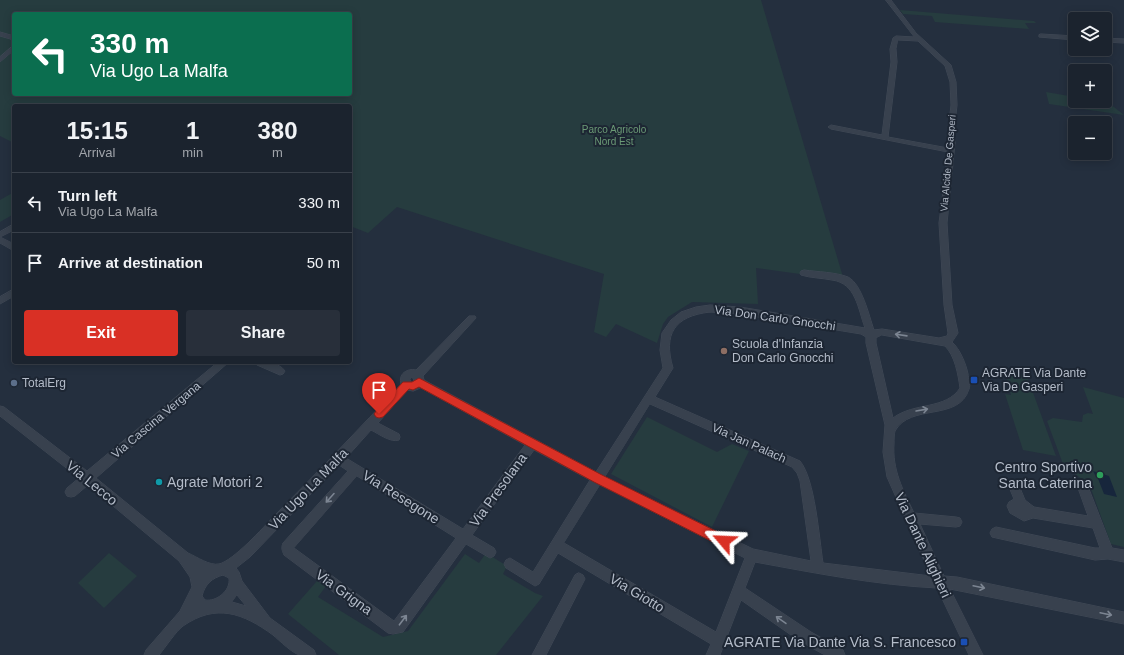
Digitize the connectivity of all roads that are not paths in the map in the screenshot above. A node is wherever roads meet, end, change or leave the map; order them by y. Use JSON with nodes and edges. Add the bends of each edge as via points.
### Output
{"nodes":[{"id":1,"x":888,"y":0,"type":"edge"},
{"id":2,"x":0,"y":34,"type":"edge"},
{"id":3,"x":1041,"y":36,"type":"dead end"},
{"id":4,"x":12,"y":37,"type":"edge"},
{"id":5,"x":1068,"y":38,"type":"edge"},
{"id":6,"x":918,"y":39,"type":"junction"},
{"id":7,"x":1112,"y":40,"type":"edge"},
{"id":8,"x":1124,"y":41,"type":"edge"},
{"id":9,"x":12,"y":49,"type":"edge"},
{"id":10,"x":0,"y":60,"type":"edge"},
{"id":11,"x":831,"y":126,"type":"dead end"},
{"id":12,"x":885,"y":138,"type":"junction"},
{"id":13,"x":951,"y":151,"type":"junction"},
{"id":14,"x":12,"y":228,"type":"edge"},
{"id":15,"x":0,"y":235,"type":"edge"},
{"id":16,"x":0,"y":240,"type":"edge"},
{"id":17,"x":12,"y":247,"type":"edge"},
{"id":18,"x":804,"y":273,"type":"dead end"},
{"id":19,"x":12,"y":293,"type":"edge"},
{"id":20,"x":0,"y":301,"type":"edge"},
{"id":21,"x":472,"y":318,"type":"dead end"},
{"id":22,"x":953,"y":328,"type":"junction"},
{"id":23,"x":872,"y":335,"type":"junction"},
{"id":24,"x":940,"y":341,"type":"junction"},
{"id":25,"x":222,"y":364,"type":"edge"},
{"id":26,"x":264,"y":364,"type":"edge"},
{"id":27,"x":280,"y":371,"type":"dead end"},
{"id":28,"x":962,"y":373,"type":"junction"},
{"id":29,"x":418,"y":378,"type":"junction"},
{"id":30,"x":648,"y":398,"type":"junction"},
{"id":31,"x":885,"y":401,"type":"junction"},
{"id":32,"x":0,"y":410,"type":"edge"},
{"id":33,"x":901,"y":417,"type":"junction"},
{"id":34,"x":370,"y":424,"type":"junction"},
{"id":35,"x":890,"y":430,"type":"junction"},
{"id":36,"x":395,"y":437,"type":"dead end"},
{"id":37,"x":532,"y":444,"type":"junction"},
{"id":38,"x":338,"y":459,"type":"junction"},
{"id":39,"x":356,"y":468,"type":"junction"},
{"id":40,"x":87,"y":478,"type":"junction"},
{"id":41,"x":598,"y":478,"type":"junction"},
{"id":42,"x":1014,"y":487,"type":"dead end"},
{"id":43,"x":1083,"y":488,"type":"dead end"},
{"id":44,"x":71,"y":492,"type":"dead end"},
{"id":45,"x":911,"y":518,"type":"junction"},
{"id":46,"x":956,"y":522,"type":"dead end"},
{"id":47,"x":1097,"y":523,"type":"junction"},
{"id":48,"x":996,"y":534,"type":"dead end"},
{"id":49,"x":464,"y":536,"type":"junction"},
{"id":50,"x":556,"y":545,"type":"junction"},
{"id":51,"x":490,"y":552,"type":"dead end"},
{"id":52,"x":246,"y":553,"type":"junction"},
{"id":53,"x":1108,"y":553,"type":"junction"},
{"id":54,"x":752,"y":555,"type":"junction"},
{"id":55,"x":1124,"y":556,"type":"edge"},
{"id":56,"x":184,"y":557,"type":"junction"},
{"id":57,"x":510,"y":564,"type":"dead end"},
{"id":58,"x":818,"y":568,"type":"junction"},
{"id":59,"x":220,"y":570,"type":"junction"},
{"id":60,"x":579,"y":579,"type":"dead end"},
{"id":61,"x":236,"y":581,"type":"junction"},
{"id":62,"x":941,"y":583,"type":"junction"},
{"id":63,"x":197,"y":590,"type":"junction"},
{"id":64,"x":738,"y":591,"type":"junction"},
{"id":65,"x":213,"y":607,"type":"junction"},
{"id":66,"x":1124,"y":618,"type":"edge"},
{"id":67,"x":268,"y":623,"type":"junction"},
{"id":68,"x":177,"y":624,"type":"junction"},
{"id":69,"x":719,"y":641,"type":"junction"},
{"id":70,"x":151,"y":655,"type":"edge"},
{"id":71,"x":309,"y":655,"type":"edge"},
{"id":72,"x":539,"y":655,"type":"edge"},
{"id":73,"x":713,"y":655,"type":"edge"},
{"id":74,"x":838,"y":655,"type":"edge"},
{"id":75,"x":976,"y":655,"type":"edge"}],
"edges":[{"from":1,"to":6,"type":"street","name":"Via Alcide De Gasperi"},
{"from":2,"to":4,"type":"street"},
{"from":3,"to":5,"type":"street"},
{"from":6,"to":12,"type":"street","via":[[896,38]]},
{"from":6,"to":13,"type":"street","name":"Via Alcide De Gasperi","via":[[947,63],[953,78]]},
{"from":7,"to":8,"type":"street"},
{"from":9,"to":10,"type":"street"},
{"from":11,"to":12,"type":"street"},
{"from":12,"to":13,"type":"street"},
{"from":13,"to":22,"type":"street","name":"Via Alcide De Gasperi","via":[[943,227],[948,305]]},
{"from":14,"to":15,"type":"street"},
{"from":16,"to":17,"type":"street"},
{"from":18,"to":23,"type":"street","name":"Via Dante Alighieri","via":[[843,279],[852,284]]},
{"from":19,"to":20,"type":"street"},
{"from":21,"to":29,"type":"street"},
{"from":22,"to":24,"type":"street","via":[[951,338]]},
{"from":22,"to":28,"type":"street"},
{"from":24,"to":23,"type":"street","one_way":true,"via":[[879,332]]},
{"from":23,"to":30,"type":"street","name":"Via Don Carlo Gnocchi","via":[[862,331],[729,309],[693,310],[676,320],[666,334],[664,355],[668,368]]},
{"from":23,"to":31,"type":"street","name":"Via Dante Alighieri","via":[[871,343]]},
{"from":24,"to":28,"type":"street","via":[[953,347]]},
{"from":25,"to":40,"type":"street","name":"Via Cascina Vergana"},
{"from":26,"to":27,"type":"street"},
{"from":33,"to":28,"type":"street","one_way":true,"via":[[954,402],[964,390]]},
{"from":29,"to":34,"type":"street","name":"Via Ugo La Malfa","via":[[410,374],[406,377],[406,385]]},
{"from":29,"to":37,"type":"street"},
{"from":30,"to":41,"type":"street","name":"Via Don Carlo Gnocchi"},
{"from":30,"to":58,"type":"street","name":"Via Jan Palach","via":[[796,464],[805,481]]},
{"from":31,"to":33,"type":"street","name":"Via Dante Alighieri","via":[[892,413]]},
{"from":31,"to":35,"type":"street","name":"Via Dante Alighieri"},
{"from":32,"to":40,"type":"street","name":"Via Lecco"},
{"from":33,"to":35,"type":"street"},
{"from":34,"to":36,"type":"street"},
{"from":34,"to":38,"type":"street","name":"Via Ugo La Malfa"},
{"from":35,"to":45,"type":"street","name":"Via Dante Alighieri","via":[[888,452],[891,473]]},
{"from":37,"to":41,"type":"street"},
{"from":37,"to":49,"type":"street","name":"Via Presolana"},
{"from":38,"to":39,"type":"street","name":"Via Resegone"},
{"from":38,"to":52,"type":"street","name":"Via Ugo La Malfa"},
{"from":39,"to":49,"type":"street","name":"Via Resegone"},
{"from":39,"to":49,"type":"street","name":"Via Grigna","one_way":true,"via":[[286,548],[393,628],[398,627]]},
{"from":40,"to":44,"type":"street","name":"Via Cascina Vergana"},
{"from":40,"to":56,"type":"street","name":"Via Lecco"},
{"from":41,"to":50,"type":"street","name":"Via Don Carlo Gnocchi"},
{"from":41,"to":54,"type":"street"},
{"from":42,"to":47,"type":"street","via":[[1021,503],[1013,506],[1018,514],[1024,516],[1031,512]]},
{"from":43,"to":47,"type":"street"},
{"from":45,"to":46,"type":"street"},
{"from":45,"to":62,"type":"street","name":"Via Dante Alighieri"},
{"from":47,"to":53,"type":"street"},
{"from":48,"to":53,"type":"street","via":[[1095,554]]},
{"from":49,"to":51,"type":"street"},
{"from":50,"to":57,"type":"street","name":"Via Don Carlo Gnocchi","via":[[535,580]]},
{"from":50,"to":69,"type":"street","name":"Via Giotto"},
{"from":52,"to":59,"type":"street","name":"Via Ugo La Malfa"},
{"from":52,"to":61,"type":"street","name":"Via Ugo La Malfa"},
{"from":53,"to":55,"type":"street"},
{"from":54,"to":58,"type":"street"},
{"from":54,"to":64,"type":"street"},
{"from":56,"to":59,"type":"street","name":"Via Lecco","via":[[201,566]]},
{"from":56,"to":63,"type":"street","name":"Via Lecco","via":[[194,574]]},
{"from":58,"to":62,"type":"street"},
{"from":59,"to":61,"type":"street","name":"Via Lecco","via":[[232,572]]},
{"from":59,"to":63,"type":"street","via":[[205,576]]},
{"from":60,"to":72,"type":"street"},
{"from":61,"to":65,"type":"street","via":[[230,596]]},
{"from":61,"to":67,"type":"street","name":"Via Lecco"},
{"from":62,"to":66,"type":"street","one_way":true,"via":[[957,583]]},
{"from":62,"to":75,"type":"street","name":"Via Dante Alighieri"},
{"from":63,"to":65,"type":"street","name":"Via Lecco","via":[[200,604]]},
{"from":63,"to":68,"type":"street","via":[[189,608]]},
{"from":64,"to":69,"type":"street"},
{"from":74,"to":64,"type":"street","one_way":true,"via":[[806,638]]},
{"from":65,"to":67,"type":"street","name":"Via Lecco","via":[[245,612]]},
{"from":65,"to":68,"type":"street","via":[[196,611]]},
{"from":67,"to":71,"type":"street","name":"Via Lecco"},
{"from":68,"to":70,"type":"street"},
{"from":69,"to":73,"type":"street"}]}
